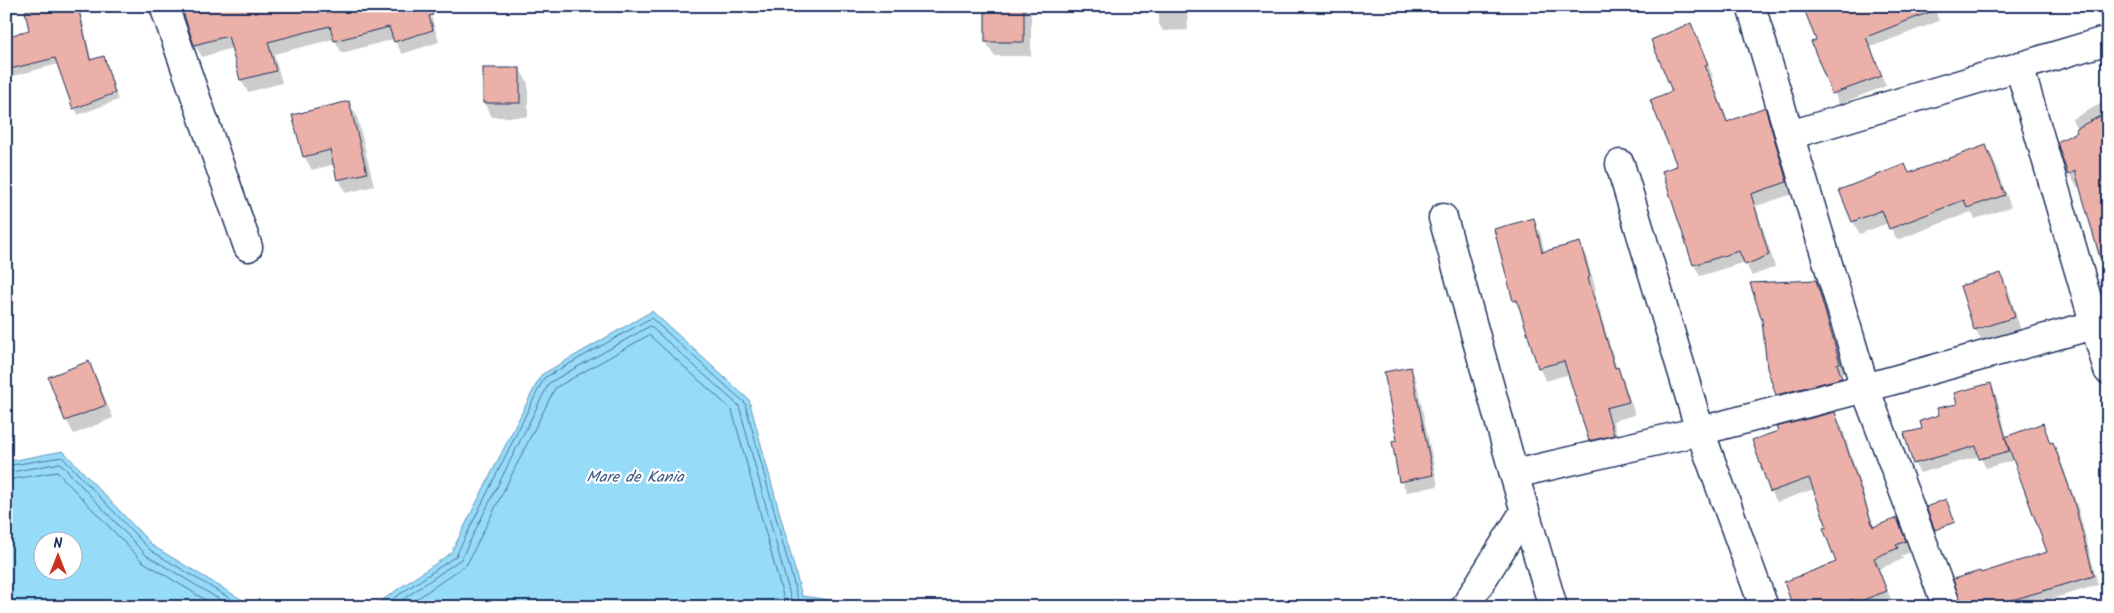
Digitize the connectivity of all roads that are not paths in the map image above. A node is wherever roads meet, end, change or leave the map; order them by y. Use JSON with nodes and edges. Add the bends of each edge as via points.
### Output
{"nodes":[{"id":1,"x":164,"y":6,"type":"edge"},
{"id":2,"x":1751,"y":6,"type":"edge"},
{"id":3,"x":2108,"y":40,"type":"edge"},
{"id":4,"x":2019,"y":66,"type":"junction"},
{"id":5,"x":1790,"y":134,"type":"junction"},
{"id":6,"x":1620,"y":164,"type":"dead end"},
{"id":7,"x":1443,"y":218,"type":"dead end"},
{"id":8,"x":248,"y":247,"type":"dead end"},
{"id":9,"x":2100,"y":323,"type":"edge"},
{"id":10,"x":2108,"y":370,"type":"edge"},
{"id":11,"x":1865,"y":388,"type":"junction"},
{"id":12,"x":1700,"y":431,"type":"junction"},
{"id":13,"x":1514,"y":474,"type":"junction"},
{"id":14,"x":1525,"y":511,"type":"junction"},
{"id":15,"x":1465,"y":607,"type":"edge"},
{"id":16,"x":1553,"y":607,"type":"edge"},
{"id":17,"x":1764,"y":607,"type":"edge"},
{"id":18,"x":1947,"y":607,"type":"edge"}],
"edges":[{"from":1,"to":8,"type":"street"},
{"from":2,"to":5,"type":"street"},
{"from":3,"to":4,"type":"street"},
{"from":4,"to":5,"type":"street"},
{"from":4,"to":9,"type":"street"},
{"from":5,"to":11,"type":"street"},
{"from":6,"to":12,"type":"street"},
{"from":7,"to":13,"type":"street"},
{"from":9,"to":10,"type":"street"},
{"from":9,"to":11,"type":"street"},
{"from":11,"to":12,"type":"street"},
{"from":11,"to":18,"type":"street"},
{"from":12,"to":13,"type":"street"},
{"from":12,"to":17,"type":"street"},
{"from":13,"to":14,"type":"street"},
{"from":14,"to":15,"type":"street"},
{"from":14,"to":16,"type":"street"}]}
